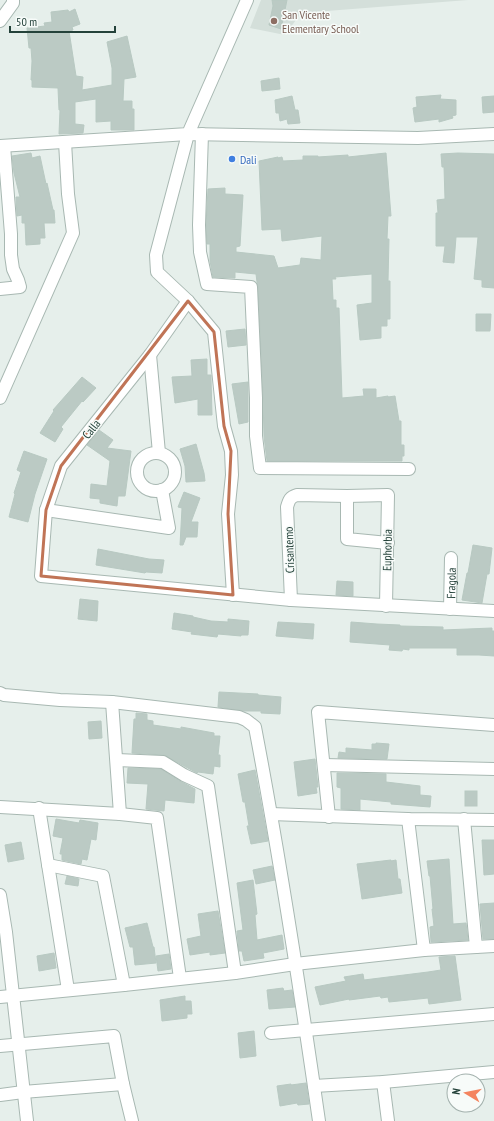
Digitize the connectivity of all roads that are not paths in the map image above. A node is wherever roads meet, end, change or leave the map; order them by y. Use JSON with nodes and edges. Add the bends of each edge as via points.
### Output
{"nodes":[{"id":1,"x":13,"y":0,"type":"edge"},
{"id":2,"x":247,"y":0,"type":"edge"},
{"id":3,"x":0,"y":21,"type":"edge"},
{"id":4,"x":188,"y":134,"type":"junction"},
{"id":5,"x":202,"y":134,"type":"junction"},
{"id":6,"x":494,"y":134,"type":"edge"},
{"id":7,"x":65,"y":142,"type":"junction"},
{"id":8,"x":2,"y":146,"type":"edge"},
{"id":9,"x":0,"y":289,"type":"edge"},
{"id":10,"x":188,"y":301,"type":"junction"},
{"id":11,"x":150,"y":355,"type":"junction"},
{"id":12,"x":0,"y":398,"type":"edge"},
{"id":13,"x":159,"y":452,"type":"junction"},
{"id":14,"x":409,"y":469,"type":"dead end"},
{"id":15,"x":162,"y":490,"type":"junction"},
{"id":16,"x":347,"y":496,"type":"junction"},
{"id":17,"x":46,"y":510,"type":"junction"},
{"id":18,"x":388,"y":543,"type":"junction"},
{"id":19,"x":451,"y":558,"type":"dead end"},
{"id":20,"x":233,"y":595,"type":"junction"},
{"id":21,"x":291,"y":600,"type":"junction"},
{"id":22,"x":386,"y":606,"type":"junction"},
{"id":23,"x":450,"y":609,"type":"junction"},
{"id":24,"x":494,"y":610,"type":"edge"},
{"id":25,"x":0,"y":693,"type":"edge"},
{"id":26,"x":112,"y":702,"type":"junction"},
{"id":27,"x":494,"y":725,"type":"edge"},
{"id":28,"x":117,"y":760,"type":"junction"},
{"id":29,"x":324,"y":765,"type":"junction"},
{"id":30,"x":494,"y":769,"type":"edge"},
{"id":31,"x":0,"y":807,"type":"edge"},
{"id":32,"x":39,"y":808,"type":"junction"},
{"id":33,"x":120,"y":814,"type":"junction"},
{"id":34,"x":271,"y":814,"type":"junction"},
{"id":35,"x":330,"y":816,"type":"junction"},
{"id":36,"x":408,"y":819,"type":"junction"},
{"id":37,"x":464,"y":819,"type":"junction"},
{"id":38,"x":494,"y":820,"type":"edge"},
{"id":39,"x":48,"y":865,"type":"junction"},
{"id":40,"x":0,"y":895,"type":"edge"},
{"id":41,"x":3,"y":932,"type":"edge"},
{"id":42,"x":494,"y":946,"type":"edge"},
{"id":43,"x":476,"y":948,"type":"junction"},
{"id":44,"x":424,"y":950,"type":"junction"},
{"id":45,"x":295,"y":964,"type":"junction"},
{"id":46,"x":236,"y":972,"type":"junction"},
{"id":47,"x":180,"y":978,"type":"junction"},
{"id":48,"x":124,"y":985,"type":"junction"},
{"id":49,"x":68,"y":990,"type":"junction"},
{"id":50,"x":13,"y":995,"type":"junction"},
{"id":51,"x":0,"y":997,"type":"edge"},
{"id":52,"x":494,"y":1014,"type":"edge"},
{"id":53,"x":306,"y":1030,"type":"junction"},
{"id":54,"x":271,"y":1033,"type":"dead end"},
{"id":55,"x":17,"y":1044,"type":"junction"},
{"id":56,"x":0,"y":1046,"type":"edge"},
{"id":57,"x":494,"y":1072,"type":"edge"},
{"id":58,"x":383,"y":1082,"type":"junction"},
{"id":59,"x":123,"y":1084,"type":"junction"},
{"id":60,"x":314,"y":1086,"type":"junction"},
{"id":61,"x":23,"y":1092,"type":"junction"},
{"id":62,"x":0,"y":1096,"type":"edge"},
{"id":63,"x":27,"y":1121,"type":"edge"},
{"id":64,"x":132,"y":1121,"type":"edge"},
{"id":65,"x":319,"y":1121,"type":"edge"},
{"id":66,"x":388,"y":1121,"type":"edge"}],
"edges":[{"from":1,"to":3,"type":"street"},
{"from":2,"to":4,"type":"street"},
{"from":4,"to":5,"type":"street"},
{"from":4,"to":7,"type":"street"},
{"from":4,"to":10,"type":"street","via":[[156,255],[157,272]]},
{"from":5,"to":6,"type":"street","via":[[418,138]]},
{"from":5,"to":14,"type":"street","via":[[200,252],[207,284],[251,287],[256,436],[260,468]]},
{"from":7,"to":8,"type":"street"},
{"from":7,"to":12,"type":"street","via":[[73,233]]},
{"from":8,"to":9,"type":"street","via":[[11,255],[20,287]]},
{"from":10,"to":11,"type":"street","name":"Calla"},
{"from":10,"to":20,"type":"street","via":[[214,332],[224,426],[231,451],[232,475],[228,514]]},
{"from":11,"to":13,"type":"street"},
{"from":11,"to":17,"type":"street","name":"Calla","via":[[61,466]]},
{"from":13,"to":15,"type":"street","via":[[171,460],[175,471],[172,482]]},
{"from":13,"to":15,"type":"street","via":[[143,458],[139,463],[138,475],[140,482],[150,490]]},
{"from":15,"to":17,"type":"street","via":[[169,528]]},
{"from":16,"to":18,"type":"street","via":[[347,539]]},
{"from":16,"to":18,"type":"street","name":"Euphorbia","via":[[388,494]]},
{"from":16,"to":21,"type":"street","name":"Crisantemo","via":[[297,495],[288,501]]},
{"from":17,"to":20,"type":"street","name":"Calla","via":[[41,576]]},
{"from":18,"to":22,"type":"street","name":"Euphorbia"},
{"from":19,"to":23,"type":"street","name":"Fragola"},
{"from":20,"to":21,"type":"street"},
{"from":21,"to":22,"type":"street"},
{"from":22,"to":23,"type":"street"},
{"from":23,"to":24,"type":"street"},
{"from":25,"to":26,"type":"street","via":[[60,700]]},
{"from":26,"to":28,"type":"street"},
{"from":26,"to":34,"type":"street","via":[[246,720],[255,727]]},
{"from":27,"to":29,"type":"street","via":[[318,712]]},
{"from":28,"to":33,"type":"street"},
{"from":28,"to":46,"type":"street","via":[[163,762],[208,786]]},
{"from":29,"to":30,"type":"street"},
{"from":29,"to":35,"type":"street"},
{"from":31,"to":32,"type":"street"},
{"from":32,"to":33,"type":"street"},
{"from":32,"to":39,"type":"street"},
{"from":33,"to":47,"type":"street","via":[[158,818]]},
{"from":34,"to":35,"type":"street"},
{"from":34,"to":45,"type":"street"},
{"from":35,"to":36,"type":"street"},
{"from":36,"to":37,"type":"street"},
{"from":36,"to":44,"type":"street"},
{"from":37,"to":38,"type":"street"},
{"from":37,"to":43,"type":"street"},
{"from":39,"to":48,"type":"street","via":[[103,876]]},
{"from":39,"to":49,"type":"street"},
{"from":40,"to":41,"type":"street"},
{"from":41,"to":50,"type":"street"},
{"from":42,"to":43,"type":"street"},
{"from":43,"to":44,"type":"street"},
{"from":44,"to":45,"type":"street"},
{"from":45,"to":46,"type":"street"},
{"from":45,"to":53,"type":"street"},
{"from":46,"to":47,"type":"street"},
{"from":47,"to":48,"type":"street"},
{"from":48,"to":49,"type":"street"},
{"from":49,"to":50,"type":"street"},
{"from":50,"to":51,"type":"street"},
{"from":50,"to":55,"type":"street"},
{"from":52,"to":53,"type":"street"},
{"from":53,"to":54,"type":"street"},
{"from":53,"to":60,"type":"street"},
{"from":55,"to":56,"type":"street"},
{"from":55,"to":59,"type":"street","via":[[114,1036]]},
{"from":55,"to":61,"type":"street"},
{"from":57,"to":58,"type":"street"},
{"from":58,"to":60,"type":"street"},
{"from":58,"to":66,"type":"street"},
{"from":59,"to":61,"type":"street"},
{"from":59,"to":64,"type":"street"},
{"from":60,"to":65,"type":"street"},
{"from":61,"to":62,"type":"street"},
{"from":61,"to":63,"type":"street"}]}
